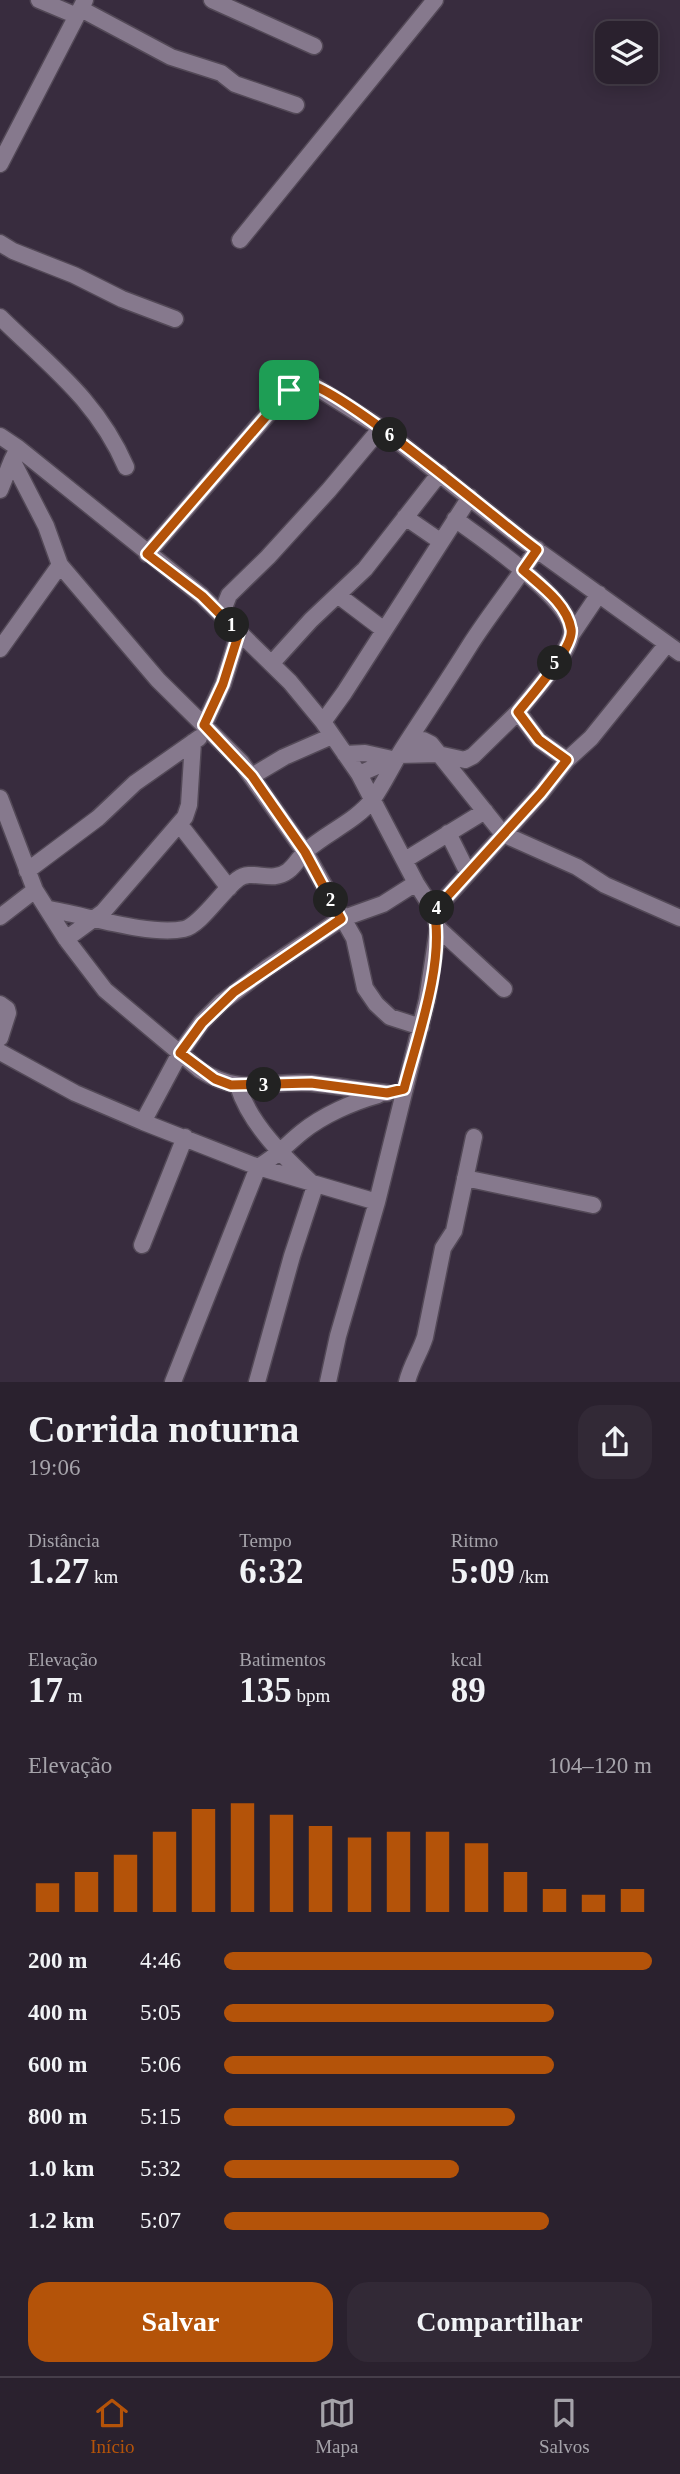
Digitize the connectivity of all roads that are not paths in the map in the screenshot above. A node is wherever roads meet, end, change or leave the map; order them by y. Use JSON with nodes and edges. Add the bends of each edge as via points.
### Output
{"nodes":[{"id":1,"x":39,"y":0,"type":"edge"},
{"id":2,"x":212,"y":0,"type":"edge"},
{"id":3,"x":435,"y":0,"type":"edge"},
{"id":4,"x":81,"y":8,"type":"edge"},
{"id":5,"x":314,"y":46,"type":"dead end"},
{"id":6,"x":296,"y":105,"type":"dead end"},
{"id":7,"x":6,"y":140,"type":"edge"},
{"id":8,"x":0,"y":164,"type":"edge"},
{"id":9,"x":240,"y":240,"type":"dead end"},
{"id":10,"x":0,"y":243,"type":"edge"},
{"id":11,"x":0,"y":317,"type":"edge"},
{"id":12,"x":175,"y":319,"type":"dead end"},
{"id":13,"x":381,"y":428,"type":"junction"},
{"id":14,"x":0,"y":436,"type":"edge"},
{"id":15,"x":15,"y":454,"type":"junction"},
{"id":16,"x":126,"y":467,"type":"dead end"},
{"id":17,"x":440,"y":473,"type":"junction"},
{"id":18,"x":0,"y":490,"type":"edge"},
{"id":19,"x":470,"y":497,"type":"junction"},
{"id":20,"x":405,"y":517,"type":"junction"},
{"id":21,"x":455,"y":519,"type":"junction"},
{"id":22,"x":440,"y":541,"type":"junction"},
{"id":23,"x":537,"y":550,"type":"junction"},
{"id":24,"x":147,"y":554,"type":"junction"},
{"id":25,"x":60,"y":565,"type":"junction"},
{"id":26,"x":523,"y":570,"type":"junction"},
{"id":27,"x":599,"y":594,"type":"junction"},
{"id":28,"x":229,"y":595,"type":"junction"},
{"id":29,"x":202,"y":596,"type":"junction"},
{"id":30,"x":339,"y":596,"type":"junction"},
{"id":31,"x":221,"y":615,"type":"junction"},
{"id":32,"x":384,"y":630,"type":"junction"},
{"id":33,"x":239,"y":633,"type":"junction"},
{"id":34,"x":572,"y":634,"type":"junction"},
{"id":35,"x":674,"y":648,"type":"edge"},
{"id":36,"x":0,"y":649,"type":"edge"},
{"id":37,"x":272,"y":663,"type":"junction"},
{"id":38,"x":518,"y":712,"type":"junction"},
{"id":39,"x":323,"y":722,"type":"junction"},
{"id":40,"x":203,"y":724,"type":"junction"},
{"id":41,"x":332,"y":736,"type":"junction"},
{"id":42,"x":408,"y":741,"type":"junction"},
{"id":43,"x":193,"y":743,"type":"junction"},
{"id":44,"x":345,"y":754,"type":"junction"},
{"id":45,"x":438,"y":754,"type":"junction"},
{"id":46,"x":396,"y":757,"type":"junction"},
{"id":47,"x":567,"y":760,"type":"junction"},
{"id":48,"x":359,"y":774,"type":"junction"},
{"id":49,"x":252,"y":776,"type":"junction"},
{"id":50,"x":0,"y":799,"type":"edge"},
{"id":51,"x":372,"y":800,"type":"junction"},
{"id":52,"x":485,"y":811,"type":"junction"},
{"id":53,"x":180,"y":825,"type":"junction"},
{"id":54,"x":448,"y":833,"type":"junction"},
{"id":55,"x":503,"y":834,"type":"junction"},
{"id":56,"x":305,"y":852,"type":"junction"},
{"id":57,"x":405,"y":860,"type":"junction"},
{"id":58,"x":27,"y":871,"type":"junction"},
{"id":59,"x":468,"y":873,"type":"junction"},
{"id":60,"x":416,"y":883,"type":"junction"},
{"id":61,"x":229,"y":888,"type":"junction"},
{"id":62,"x":35,"y":890,"type":"junction"},
{"id":63,"x":48,"y":909,"type":"junction"},
{"id":64,"x":434,"y":911,"type":"junction"},
{"id":65,"x":0,"y":916,"type":"edge"},
{"id":66,"x":680,"y":918,"type":"edge"},
{"id":67,"x":341,"y":919,"type":"junction"},
{"id":68,"x":93,"y":920,"type":"junction"},
{"id":69,"x":438,"y":928,"type":"junction"},
{"id":70,"x":66,"y":939,"type":"junction"},
{"id":71,"x":504,"y":989,"type":"dead end"},
{"id":72,"x":0,"y":1003,"type":"edge"},
{"id":73,"x":421,"y":1027,"type":"junction"},
{"id":74,"x":0,"y":1038,"type":"edge"},
{"id":75,"x":180,"y":1053,"type":"junction"},
{"id":76,"x":2,"y":1060,"type":"edge"},
{"id":77,"x":237,"y":1086,"type":"junction"},
{"id":78,"x":404,"y":1089,"type":"junction"},
{"id":79,"x":387,"y":1093,"type":"junction"},
{"id":80,"x":143,"y":1122,"type":"junction"},
{"id":81,"x":185,"y":1137,"type":"junction"},
{"id":82,"x":474,"y":1137,"type":"dead end"},
{"id":83,"x":282,"y":1151,"type":"junction"},
{"id":84,"x":258,"y":1167,"type":"junction"},
{"id":85,"x":465,"y":1178,"type":"junction"},
{"id":86,"x":315,"y":1186,"type":"junction"},
{"id":87,"x":377,"y":1202,"type":"junction"},
{"id":88,"x":593,"y":1205,"type":"dead end"},
{"id":89,"x":142,"y":1245,"type":"dead end"},
{"id":90,"x":173,"y":1382,"type":"edge"},
{"id":91,"x":257,"y":1382,"type":"edge"},
{"id":92,"x":328,"y":1382,"type":"edge"},
{"id":93,"x":407,"y":1382,"type":"edge"}],
"edges":[{"from":1,"to":4,"type":"street"},
{"from":2,"to":5,"type":"street"},
{"from":3,"to":9,"type":"street"},
{"from":4,"to":6,"type":"street","via":[[171,57]]},
{"from":4,"to":7,"type":"street"},
{"from":7,"to":8,"type":"street"},
{"from":10,"to":12,"type":"street"},
{"from":11,"to":16,"type":"street","via":[[80,393],[111,436]]},
{"from":13,"to":17,"type":"street"},
{"from":13,"to":24,"type":"street","via":[[318,386],[299,382]]},
{"from":13,"to":28,"type":"street"},
{"from":14,"to":15,"type":"street"},
{"from":15,"to":18,"type":"street"},
{"from":15,"to":24,"type":"street"},
{"from":15,"to":25,"type":"street"},
{"from":17,"to":19,"type":"street"},
{"from":17,"to":20,"type":"street"},
{"from":19,"to":21,"type":"street"},
{"from":19,"to":23,"type":"street"},
{"from":20,"to":22,"type":"street"},
{"from":20,"to":30,"type":"street"},
{"from":21,"to":22,"type":"street"},
{"from":21,"to":26,"type":"street"},
{"from":22,"to":32,"type":"street"},
{"from":23,"to":26,"type":"street"},
{"from":23,"to":27,"type":"street"},
{"from":24,"to":29,"type":"street"},
{"from":25,"to":36,"type":"street"},
{"from":25,"to":40,"type":"street","via":[[149,670]]},
{"from":26,"to":34,"type":"street","via":[[557,602]]},
{"from":26,"to":42,"type":"street"},
{"from":27,"to":34,"type":"street"},
{"from":27,"to":35,"type":"street"},
{"from":28,"to":29,"type":"street"},
{"from":28,"to":31,"type":"street"},
{"from":29,"to":31,"type":"street"},
{"from":30,"to":32,"type":"street"},
{"from":30,"to":37,"type":"street"},
{"from":31,"to":33,"type":"street"},
{"from":32,"to":39,"type":"street"},
{"from":33,"to":37,"type":"street"},
{"from":33,"to":40,"type":"street","via":[[231,663]]},
{"from":34,"to":38,"type":"street"},
{"from":35,"to":47,"type":"street"},
{"from":37,"to":39,"type":"street"},
{"from":38,"to":45,"type":"street","via":[[473,756],[457,760]]},
{"from":38,"to":47,"type":"street","via":[[539,740]]},
{"from":39,"to":41,"type":"street"},
{"from":40,"to":43,"type":"street"},
{"from":40,"to":49,"type":"street"},
{"from":41,"to":44,"type":"street"},
{"from":41,"to":49,"type":"street"},
{"from":42,"to":45,"type":"street","via":[[426,741]]},
{"from":42,"to":46,"type":"street"},
{"from":43,"to":53,"type":"street","via":[[188,812]]},
{"from":43,"to":58,"type":"street","via":[[135,783],[98,818]]},
{"from":44,"to":46,"type":"street"},
{"from":44,"to":48,"type":"street"},
{"from":45,"to":46,"type":"street"},
{"from":45,"to":52,"type":"street"},
{"from":46,"to":48,"type":"street"},
{"from":46,"to":51,"type":"street"},
{"from":47,"to":55,"type":"street"},
{"from":48,"to":51,"type":"street"},
{"from":49,"to":56,"type":"street"},
{"from":50,"to":58,"type":"street"},
{"from":51,"to":56,"type":"street"},
{"from":51,"to":57,"type":"street"},
{"from":52,"to":54,"type":"street"},
{"from":52,"to":55,"type":"street"},
{"from":53,"to":61,"type":"street"},
{"from":53,"to":68,"type":"street"},
{"from":54,"to":57,"type":"street"},
{"from":54,"to":59,"type":"street"},
{"from":55,"to":59,"type":"street"},
{"from":55,"to":66,"type":"street"},
{"from":56,"to":61,"type":"street","via":[[278,877],[240,877]]},
{"from":56,"to":67,"type":"street"},
{"from":57,"to":60,"type":"street"},
{"from":58,"to":62,"type":"street"},
{"from":59,"to":64,"type":"street"},
{"from":60,"to":64,"type":"street"},
{"from":60,"to":67,"type":"street","via":[[376,908]]},
{"from":61,"to":68,"type":"street","via":[[200,921],[184,929]]},
{"from":62,"to":63,"type":"street"},
{"from":62,"to":65,"type":"street"},
{"from":63,"to":68,"type":"street"},
{"from":63,"to":70,"type":"street"},
{"from":64,"to":69,"type":"street"},
{"from":67,"to":73,"type":"street","via":[[356,945],[365,988],[376,1004],[390,1017]]},
{"from":67,"to":75,"type":"street","via":[[234,992]]},
{"from":68,"to":70,"type":"street"},
{"from":69,"to":71,"type":"street"},
{"from":69,"to":73,"type":"street"},
{"from":70,"to":75,"type":"street","via":[[106,990]]},
{"from":72,"to":74,"type":"street","via":[[8,1018]]},
{"from":73,"to":78,"type":"street"},
{"from":75,"to":77,"type":"street","via":[[215,1079]]},
{"from":75,"to":80,"type":"street"},
{"from":76,"to":80,"type":"street"},
{"from":77,"to":79,"type":"street","via":[[311,1083]]},
{"from":77,"to":83,"type":"street","via":[[256,1123]]},
{"from":78,"to":79,"type":"street"},
{"from":78,"to":87,"type":"street"},
{"from":79,"to":83,"type":"street","via":[[359,1100],[323,1119]]},
{"from":80,"to":81,"type":"street"},
{"from":81,"to":84,"type":"street"},
{"from":81,"to":89,"type":"street"},
{"from":82,"to":85,"type":"street"},
{"from":83,"to":84,"type":"street"},
{"from":83,"to":86,"type":"street"},
{"from":84,"to":86,"type":"street"},
{"from":84,"to":90,"type":"street"},
{"from":85,"to":88,"type":"street"},
{"from":85,"to":93,"type":"street","via":[[454,1231],[443,1248],[422,1348]]},
{"from":86,"to":87,"type":"street"},
{"from":86,"to":91,"type":"street"},
{"from":87,"to":92,"type":"street"}]}
